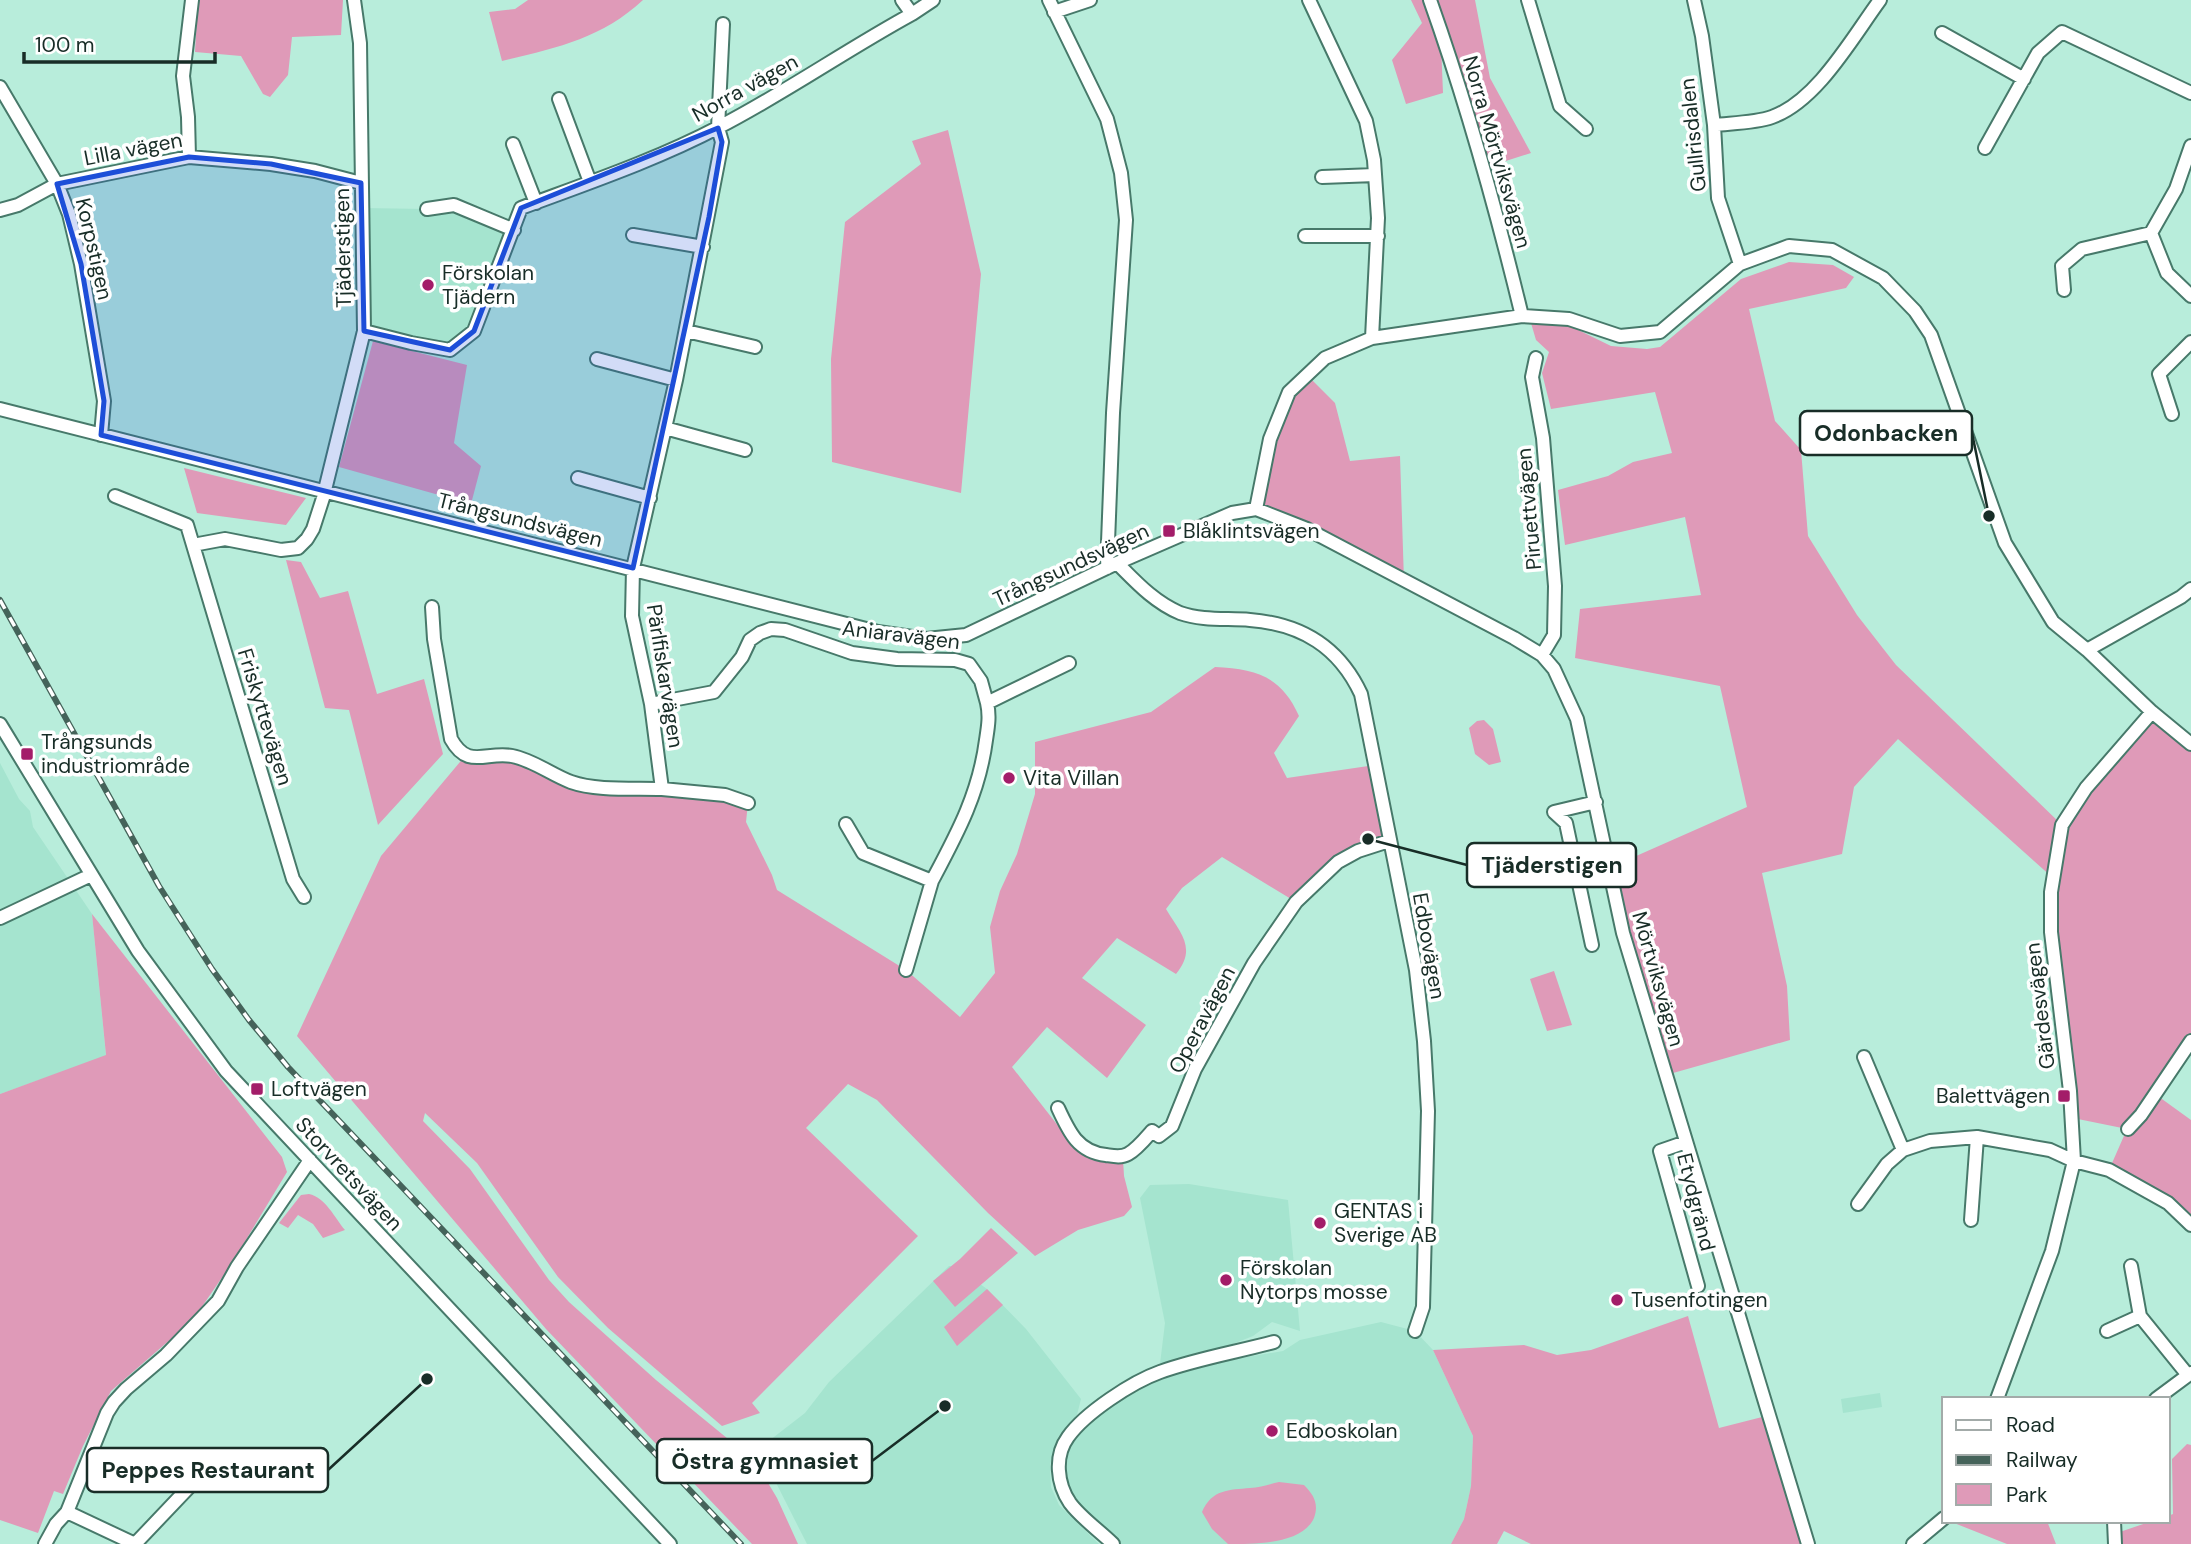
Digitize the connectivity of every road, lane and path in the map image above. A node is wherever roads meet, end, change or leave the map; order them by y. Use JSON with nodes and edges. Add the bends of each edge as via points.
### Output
{"nodes":[{"id":1,"x":192,"y":0,"type":"edge"},
{"id":2,"x":354,"y":0,"type":"edge"},
{"id":3,"x":902,"y":0,"type":"edge"},
{"id":4,"x":933,"y":0,"type":"edge"},
{"id":5,"x":1090,"y":0,"type":"edge"},
{"id":6,"x":1309,"y":0,"type":"edge"},
{"id":7,"x":1430,"y":0,"type":"edge"},
{"id":8,"x":1528,"y":0,"type":"edge"},
{"id":9,"x":1694,"y":0,"type":"edge"},
{"id":10,"x":1880,"y":0,"type":"edge"},
{"id":11,"x":1052,"y":6,"type":"edge"},
{"id":12,"x":912,"y":14,"type":"junction"},
{"id":13,"x":723,"y":24,"type":"dead end"},
{"id":14,"x":1942,"y":33,"type":"dead end"},
{"id":15,"x":2024,"y":79,"type":"junction"},
{"id":16,"x":0,"y":87,"type":"edge"},
{"id":17,"x":2191,"y":93,"type":"edge"},
{"id":18,"x":559,"y":99,"type":"dead end"},
{"id":19,"x":1714,"y":125,"type":"junction"},
{"id":20,"x":718,"y":128,"type":"junction"},
{"id":21,"x":1586,"y":129,"type":"dead end"},
{"id":22,"x":513,"y":144,"type":"dead end"},
{"id":23,"x":2191,"y":146,"type":"edge"},
{"id":24,"x":1985,"y":148,"type":"dead end"},
{"id":25,"x":189,"y":157,"type":"junction"},
{"id":26,"x":1375,"y":175,"type":"junction"},
{"id":27,"x":1322,"y":177,"type":"dead end"},
{"id":28,"x":590,"y":182,"type":"junction"},
{"id":29,"x":361,"y":183,"type":"junction"},
{"id":30,"x":57,"y":184,"type":"junction"},
{"id":31,"x":536,"y":202,"type":"junction"},
{"id":32,"x":427,"y":209,"type":"dead end"},
{"id":33,"x":0,"y":210,"type":"edge"},
{"id":34,"x":514,"y":230,"type":"junction"},
{"id":35,"x":2151,"y":233,"type":"junction"},
{"id":36,"x":633,"y":235,"type":"dead end"},
{"id":37,"x":1305,"y":236,"type":"dead end"},
{"id":38,"x":1378,"y":236,"type":"junction"},
{"id":39,"x":703,"y":247,"type":"junction"},
{"id":40,"x":1740,"y":264,"type":"junction"},
{"id":41,"x":2064,"y":290,"type":"dead end"},
{"id":42,"x":2191,"y":296,"type":"edge"},
{"id":43,"x":1522,"y":316,"type":"junction"},
{"id":44,"x":364,"y":331,"type":"junction"},
{"id":45,"x":686,"y":331,"type":"junction"},
{"id":46,"x":1372,"y":338,"type":"junction"},
{"id":47,"x":2191,"y":342,"type":"edge"},
{"id":48,"x":755,"y":347,"type":"dead end"},
{"id":49,"x":1536,"y":358,"type":"dead end"},
{"id":50,"x":597,"y":359,"type":"dead end"},
{"id":51,"x":676,"y":380,"type":"junction"},
{"id":52,"x":0,"y":409,"type":"edge"},
{"id":53,"x":2172,"y":414,"type":"dead end"},
{"id":54,"x":666,"y":428,"type":"junction"},
{"id":55,"x":101,"y":435,"type":"junction"},
{"id":56,"x":745,"y":450,"type":"dead end"},
{"id":57,"x":578,"y":478,"type":"dead end"},
{"id":58,"x":324,"y":490,"type":"junction"},
{"id":59,"x":115,"y":496,"type":"dead end"},
{"id":60,"x":650,"y":498,"type":"junction"},
{"id":61,"x":1256,"y":509,"type":"junction"},
{"id":62,"x":193,"y":545,"type":"junction"},
{"id":63,"x":1112,"y":566,"type":"junction"},
{"id":64,"x":633,"y":568,"type":"junction"},
{"id":65,"x":2191,"y":589,"type":"edge"},
{"id":66,"x":432,"y":607,"type":"dead end"},
{"id":67,"x":2087,"y":650,"type":"junction"},
{"id":68,"x":1542,"y":655,"type":"junction"},
{"id":69,"x":1069,"y":663,"type":"dead end"},
{"id":70,"x":987,"y":703,"type":"junction"},
{"id":71,"x":652,"y":704,"type":"junction"},
{"id":72,"x":2152,"y":712,"type":"junction"},
{"id":73,"x":0,"y":724,"type":"edge"},
{"id":74,"x":2191,"y":744,"type":"edge"},
{"id":75,"x":662,"y":789,"type":"junction"},
{"id":76,"x":1596,"y":802,"type":"junction"},
{"id":77,"x":748,"y":803,"type":"dead end"},
{"id":78,"x":846,"y":824,"type":"dead end"},
{"id":79,"x":1389,"y":841,"type":"junction"},
{"id":80,"x":91,"y":875,"type":"junction"},
{"id":81,"x":932,"y":881,"type":"junction"},
{"id":82,"x":304,"y":897,"type":"dead end"},
{"id":83,"x":0,"y":918,"type":"edge"},
{"id":84,"x":1592,"y":945,"type":"dead end"},
{"id":85,"x":906,"y":970,"type":"dead end"},
{"id":86,"x":2191,"y":1041,"type":"edge"},
{"id":87,"x":1864,"y":1057,"type":"dead end"},
{"id":88,"x":1058,"y":1108,"type":"dead end"},
{"id":89,"x":2128,"y":1129,"type":"dead end"},
{"id":90,"x":1977,"y":1138,"type":"junction"},
{"id":91,"x":1686,"y":1142,"type":"junction"},
{"id":92,"x":1903,"y":1150,"type":"junction"},
{"id":93,"x":310,"y":1160,"type":"junction"},
{"id":94,"x":2074,"y":1161,"type":"junction"},
{"id":95,"x":1858,"y":1204,"type":"dead end"},
{"id":96,"x":1971,"y":1220,"type":"dead end"},
{"id":97,"x":2191,"y":1225,"type":"edge"},
{"id":98,"x":2130,"y":1266,"type":"dead end"},
{"id":99,"x":1698,"y":1286,"type":"dead end"},
{"id":100,"x":2140,"y":1316,"type":"junction"},
{"id":101,"x":1415,"y":1331,"type":"dead end"},
{"id":102,"x":2107,"y":1331,"type":"dead end"},
{"id":103,"x":1274,"y":1342,"type":"dead end"},
{"id":104,"x":2189,"y":1373,"type":"edge"},
{"id":105,"x":1998,"y":1397,"type":"edge"},
{"id":106,"x":2159,"y":1397,"type":"edge"},
{"id":107,"x":192,"y":1484,"type":"dead end"},
{"id":108,"x":67,"y":1512,"type":"junction"},
{"id":109,"x":1942,"y":1520,"type":"edge"},
{"id":110,"x":2113,"y":1523,"type":"edge"},
{"id":111,"x":46,"y":1544,"type":"edge"},
{"id":112,"x":135,"y":1544,"type":"edge"},
{"id":113,"x":670,"y":1544,"type":"edge"},
{"id":114,"x":1113,"y":1544,"type":"edge"},
{"id":115,"x":1808,"y":1544,"type":"edge"},
{"id":116,"x":1913,"y":1544,"type":"edge"},
{"id":117,"x":2115,"y":1544,"type":"edge"}],
"edges":[{"from":1,"to":25,"type":"street","via":[[183,76]]},
{"from":2,"to":29,"type":"street","name":"Tjäderstigen","via":[[360,43]]},
{"from":3,"to":12,"type":"street"},
{"from":4,"to":12,"type":"street","name":"Norra vägen"},
{"from":5,"to":11,"type":"street"},
{"from":6,"to":26,"type":"street","via":[[1366,121]]},
{"from":7,"to":43,"type":"street","name":"Norra Mörtviksvägen","via":[[1494,201]]},
{"from":8,"to":21,"type":"street","via":[[1560,106]]},
{"from":9,"to":19,"type":"street","name":"Gullrisdalen"},
{"from":10,"to":19,"type":"street","via":[[1799,103],[1771,118]]},
{"from":11,"to":63,"type":"street","via":[[1107,120],[1121,173],[1126,220],[1113,414]]},
{"from":12,"to":20,"type":"street","name":"Norra vägen"},
{"from":13,"to":20,"type":"street","name":"Pärlfiskarvägen"},
{"from":14,"to":15,"type":"street"},
{"from":15,"to":17,"type":"street","via":[[2038,53],[2062,32]]},
{"from":15,"to":24,"type":"street"},
{"from":16,"to":30,"type":"street","name":"Korpstigen"},
{"from":18,"to":28,"type":"street"},
{"from":19,"to":40,"type":"street","name":"Gullrisdalen","via":[[1718,198]]},
{"from":20,"to":28,"type":"street","name":"Norra vägen"},
{"from":20,"to":39,"type":"street","name":"Pärlfiskarvägen","via":[[722,142]]},
{"from":22,"to":31,"type":"street"},
{"from":23,"to":35,"type":"street","via":[[2176,189]]},
{"from":25,"to":29,"type":"street","name":"Lilla vägen","via":[[271,164]]},
{"from":25,"to":30,"type":"street","name":"Lilla vägen"},
{"from":26,"to":27,"type":"street"},
{"from":26,"to":38,"type":"street"},
{"from":28,"to":31,"type":"street","name":"Norra vägen"},
{"from":29,"to":44,"type":"street","name":"Tjäderstigen"},
{"from":30,"to":33,"type":"street","name":"Lilla vägen"},
{"from":30,"to":55,"type":"street","name":"Korpstigen","via":[[81,264],[104,401]]},
{"from":31,"to":34,"type":"street","name":"Norra vägen","via":[[522,208]]},
{"from":32,"to":34,"type":"street","via":[[454,205]]},
{"from":34,"to":44,"type":"street","name":"Norra vägen","via":[[474,331],[450,350]]},
{"from":35,"to":41,"type":"street","via":[[2082,249],[2062,266]]},
{"from":35,"to":42,"type":"street","via":[[2167,273]]},
{"from":36,"to":39,"type":"street"},
{"from":37,"to":38,"type":"street"},
{"from":38,"to":46,"type":"street"},
{"from":39,"to":45,"type":"street","name":"Pärlfiskarvägen"},
{"from":40,"to":43,"type":"street","via":[[1660,332],[1620,336],[1569,319]]},
{"from":40,"to":67,"type":"street","via":[[1789,246],[1832,250],[1883,278],[1915,310],[1938,351],[2005,543],[2053,622]]},
{"from":43,"to":46,"type":"street"},
{"from":44,"to":58,"type":"street","name":"Tjäderstigen"},
{"from":45,"to":48,"type":"street"},
{"from":45,"to":51,"type":"street","name":"Pärlfiskarvägen"},
{"from":46,"to":61,"type":"street","via":[[1325,358],[1289,392],[1270,439]]},
{"from":47,"to":53,"type":"street","via":[[2159,374]]},
{"from":49,"to":68,"type":"street","name":"Piruettvägen","via":[[1532,377],[1543,438],[1555,586],[1554,635]]},
{"from":50,"to":51,"type":"street"},
{"from":51,"to":54,"type":"street","name":"Pärlfiskarvägen"},
{"from":52,"to":55,"type":"street","name":"Trångsundsvägen"},
{"from":54,"to":56,"type":"street"},
{"from":54,"to":60,"type":"street","name":"Pärlfiskarvägen"},
{"from":55,"to":58,"type":"street","name":"Trångsundsvägen"},
{"from":57,"to":60,"type":"street"},
{"from":58,"to":62,"type":"street","via":[[313,528],[298,548],[281,550],[225,539]]},
{"from":58,"to":64,"type":"street","name":"Trångsundsvägen"},
{"from":59,"to":62,"type":"street","name":"Friskyttevägen","via":[[187,525]]},
{"from":60,"to":64,"type":"street","name":"Pärlfiskarvägen"},
{"from":61,"to":63,"type":"street","name":"Trångsundsvägen","via":[[1232,513]]},
{"from":61,"to":68,"type":"street","name":"Mörtviksvägen","via":[[1307,529]]},
{"from":62,"to":82,"type":"street","name":"Friskyttevägen","via":[[293,879]]},
{"from":63,"to":64,"type":"street","name":"Trångsundsvägen","via":[[966,635],[926,639],[877,632]]},
{"from":63,"to":79,"type":"street","name":"Edbovägen","via":[[1181,613],[1285,627],[1316,640],[1342,661],[1361,694]]},
{"from":64,"to":71,"type":"street","name":"Pärlfiskarvägen","via":[[632,616]]},
{"from":65,"to":67,"type":"street"},
{"from":66,"to":75,"type":"street","via":[[456,748],[471,758],[511,756],[584,786]]},
{"from":67,"to":72,"type":"street"},
{"from":68,"to":76,"type":"street","name":"Mörtviksvägen","via":[[1554,669],[1577,719]]},
{"from":69,"to":70,"type":"street"},
{"from":70,"to":71,"type":"street","name":"Aniaravägen","via":[[970,664],[852,653],[771,629],[750,640],[714,692]]},
{"from":70,"to":81,"type":"street","name":"Aniaravägen","via":[[990,714],[982,767],[966,818]]},
{"from":71,"to":75,"type":"street","name":"Pärlfiskarvägen"},
{"from":72,"to":74,"type":"street"},
{"from":72,"to":94,"type":"street","name":"Gärdesvägen","via":[[2086,788],[2062,825],[2051,892],[2051,932]]},
{"from":73,"to":80,"type":"street","name":"Storvretsvägen"},
{"from":75,"to":77,"type":"street","via":[[725,795]]},
{"from":76,"to":84,"type":"street","via":[[1554,812],[1566,822]]},
{"from":76,"to":91,"type":"street","name":"Mörtviksvägen","via":[[1623,933]]},
{"from":78,"to":81,"type":"street","via":[[863,853]]},
{"from":79,"to":88,"type":"street","name":"Operavägen","via":[[1338,863],[1296,902],[1254,963],[1195,1069],[1172,1126],[1159,1136],[1152,1131],[1127,1155],[1100,1155],[1082,1149]]},
{"from":79,"to":101,"type":"street","name":"Edbovägen","via":[[1416,970],[1428,1111],[1423,1307]]},
{"from":80,"to":83,"type":"street"},
{"from":80,"to":93,"type":"street","name":"Storvretsvägen","via":[[138,951],[226,1071]]},
{"from":81,"to":85,"type":"street","name":"Aniaravägen"},
{"from":86,"to":89,"type":"street"},
{"from":87,"to":92,"type":"street"},
{"from":90,"to":92,"type":"street","via":[[1930,1141]]},
{"from":90,"to":94,"type":"street","via":[[2050,1150]]},
{"from":90,"to":96,"type":"street"},
{"from":91,"to":99,"type":"street","name":"Etydgränd","via":[[1660,1151]]},
{"from":91,"to":115,"type":"street","name":"Mörtviksvägen"},
{"from":92,"to":95,"type":"street"},
{"from":93,"to":108,"type":"street","via":[[218,1301],[114,1402]]},
{"from":93,"to":113,"type":"street","name":"Storvretsvägen"},
{"from":94,"to":97,"type":"street","via":[[2109,1170],[2143,1187],[2168,1202]]},
{"from":94,"to":105,"type":"street","name":"Gärdesvägen","via":[[2052,1251]]},
{"from":98,"to":100,"type":"street"},
{"from":100,"to":102,"type":"street"},
{"from":100,"to":104,"type":"street"},
{"from":103,"to":114,"type":"street","via":[[1159,1372],[1100,1407],[1067,1438],[1059,1465],[1063,1487],[1071,1503]]},
{"from":104,"to":106,"type":"street"},
{"from":107,"to":112,"type":"street"},
{"from":108,"to":111,"type":"street"},
{"from":108,"to":112,"type":"street"},
{"from":109,"to":116,"type":"street"},
{"from":110,"to":117,"type":"street"}]}
